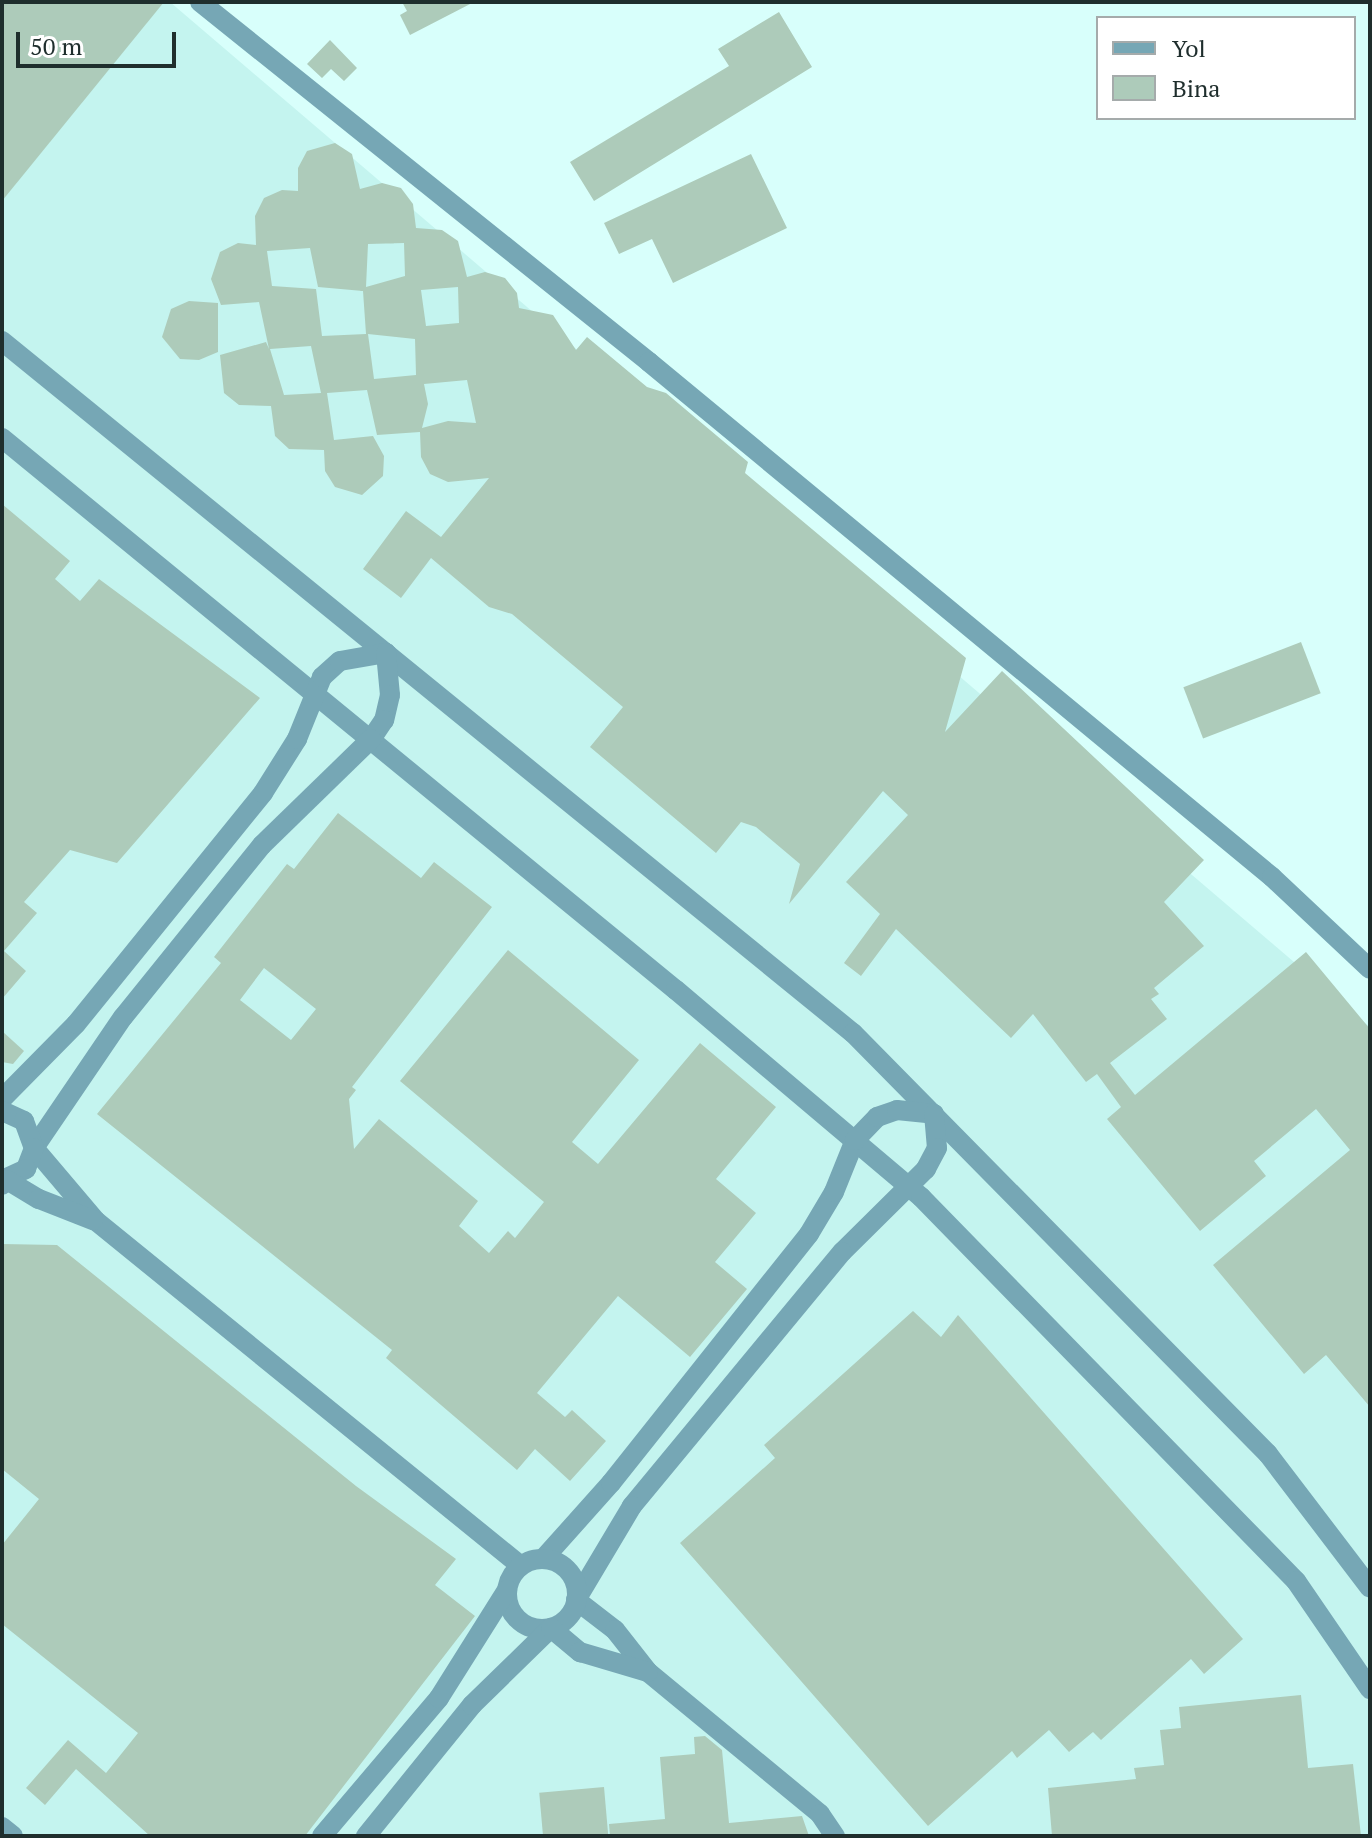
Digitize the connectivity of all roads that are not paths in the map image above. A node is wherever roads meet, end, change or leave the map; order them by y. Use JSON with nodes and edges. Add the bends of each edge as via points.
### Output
{"nodes":[{"id":1,"x":200,"y":2,"type":"edge"},
{"id":2,"x":2,"y":341,"type":"edge"},
{"id":3,"x":2,"y":438,"type":"edge"},
{"id":4,"x":386,"y":653,"type":"junction"},
{"id":5,"x":313,"y":691,"type":"junction"},
{"id":6,"x":371,"y":739,"type":"junction"},
{"id":7,"x":1370,"y":969,"type":"edge"},
{"id":8,"x":2,"y":1099,"type":"edge"},
{"id":9,"x":2,"y":1111,"type":"edge"},
{"id":10,"x":934,"y":1114,"type":"junction"},
{"id":11,"x":855,"y":1140,"type":"junction"},
{"id":12,"x":34,"y":1148,"type":"junction"},
{"id":13,"x":4,"y":1182,"type":"edge"},
{"id":14,"x":911,"y":1188,"type":"junction"},
{"id":15,"x":96,"y":1221,"type":"junction"},
{"id":16,"x":544,"y":1558,"type":"junction"},
{"id":17,"x":521,"y":1566,"type":"junction"},
{"id":18,"x":1370,"y":1588,"type":"edge"},
{"id":19,"x":507,"y":1590,"type":"junction"},
{"id":20,"x":576,"y":1600,"type":"junction"},
{"id":21,"x":551,"y":1628,"type":"junction"},
{"id":22,"x":648,"y":1672,"type":"junction"},
{"id":23,"x":1370,"y":1689,"type":"edge"},
{"id":24,"x":2,"y":1827,"type":"edge"},
{"id":25,"x":329,"y":1834,"type":"edge"},
{"id":26,"x":13,"y":1836,"type":"edge"},
{"id":27,"x":366,"y":1836,"type":"edge"},
{"id":28,"x":835,"y":1836,"type":"edge"}],
"edges":[{"from":1,"to":7,"type":"street","via":[[1272,877]]},
{"from":2,"to":4,"type":"street"},
{"from":3,"to":5,"type":"street"},
{"from":4,"to":5,"type":"street","via":[[340,661]]},
{"from":4,"to":6,"type":"street","via":[[390,695],[384,720]]},
{"from":4,"to":10,"type":"street","via":[[853,1033]]},
{"from":5,"to":6,"type":"street"},
{"from":5,"to":8,"type":"street","via":[[297,739],[263,793],[76,1024]]},
{"from":6,"to":11,"type":"street"},
{"from":6,"to":12,"type":"street","via":[[262,845],[123,1017]]},
{"from":9,"to":12,"type":"street","via":[[24,1121]]},
{"from":10,"to":11,"type":"street","via":[[897,1110],[877,1117]]},
{"from":10,"to":14,"type":"street","via":[[937,1148]]},
{"from":10,"to":18,"type":"street","via":[[1268,1454]]},
{"from":11,"to":14,"type":"street"},
{"from":11,"to":16,"type":"street","via":[[809,1234],[611,1483]]},
{"from":12,"to":13,"type":"street","via":[[26,1169]]},
{"from":12,"to":15,"type":"street"},
{"from":13,"to":15,"type":"street"},
{"from":14,"to":20,"type":"street","via":[[842,1252],[632,1506]]},
{"from":14,"to":23,"type":"street","via":[[1296,1581]]},
{"from":15,"to":17,"type":"street"},
{"from":16,"to":17,"type":"street"},
{"from":16,"to":20,"type":"street","via":[[570,1573]]},
{"from":17,"to":19,"type":"street"},
{"from":19,"to":21,"type":"street","via":[[519,1621]]},
{"from":19,"to":25,"type":"street","via":[[439,1698]]},
{"from":20,"to":21,"type":"street","via":[[562,1623]]},
{"from":20,"to":22,"type":"street","via":[[615,1630]]},
{"from":21,"to":22,"type":"street","via":[[580,1652]]},
{"from":21,"to":27,"type":"street","via":[[472,1705]]},
{"from":22,"to":28,"type":"street","via":[[820,1814]]},
{"from":24,"to":26,"type":"street"}]}
